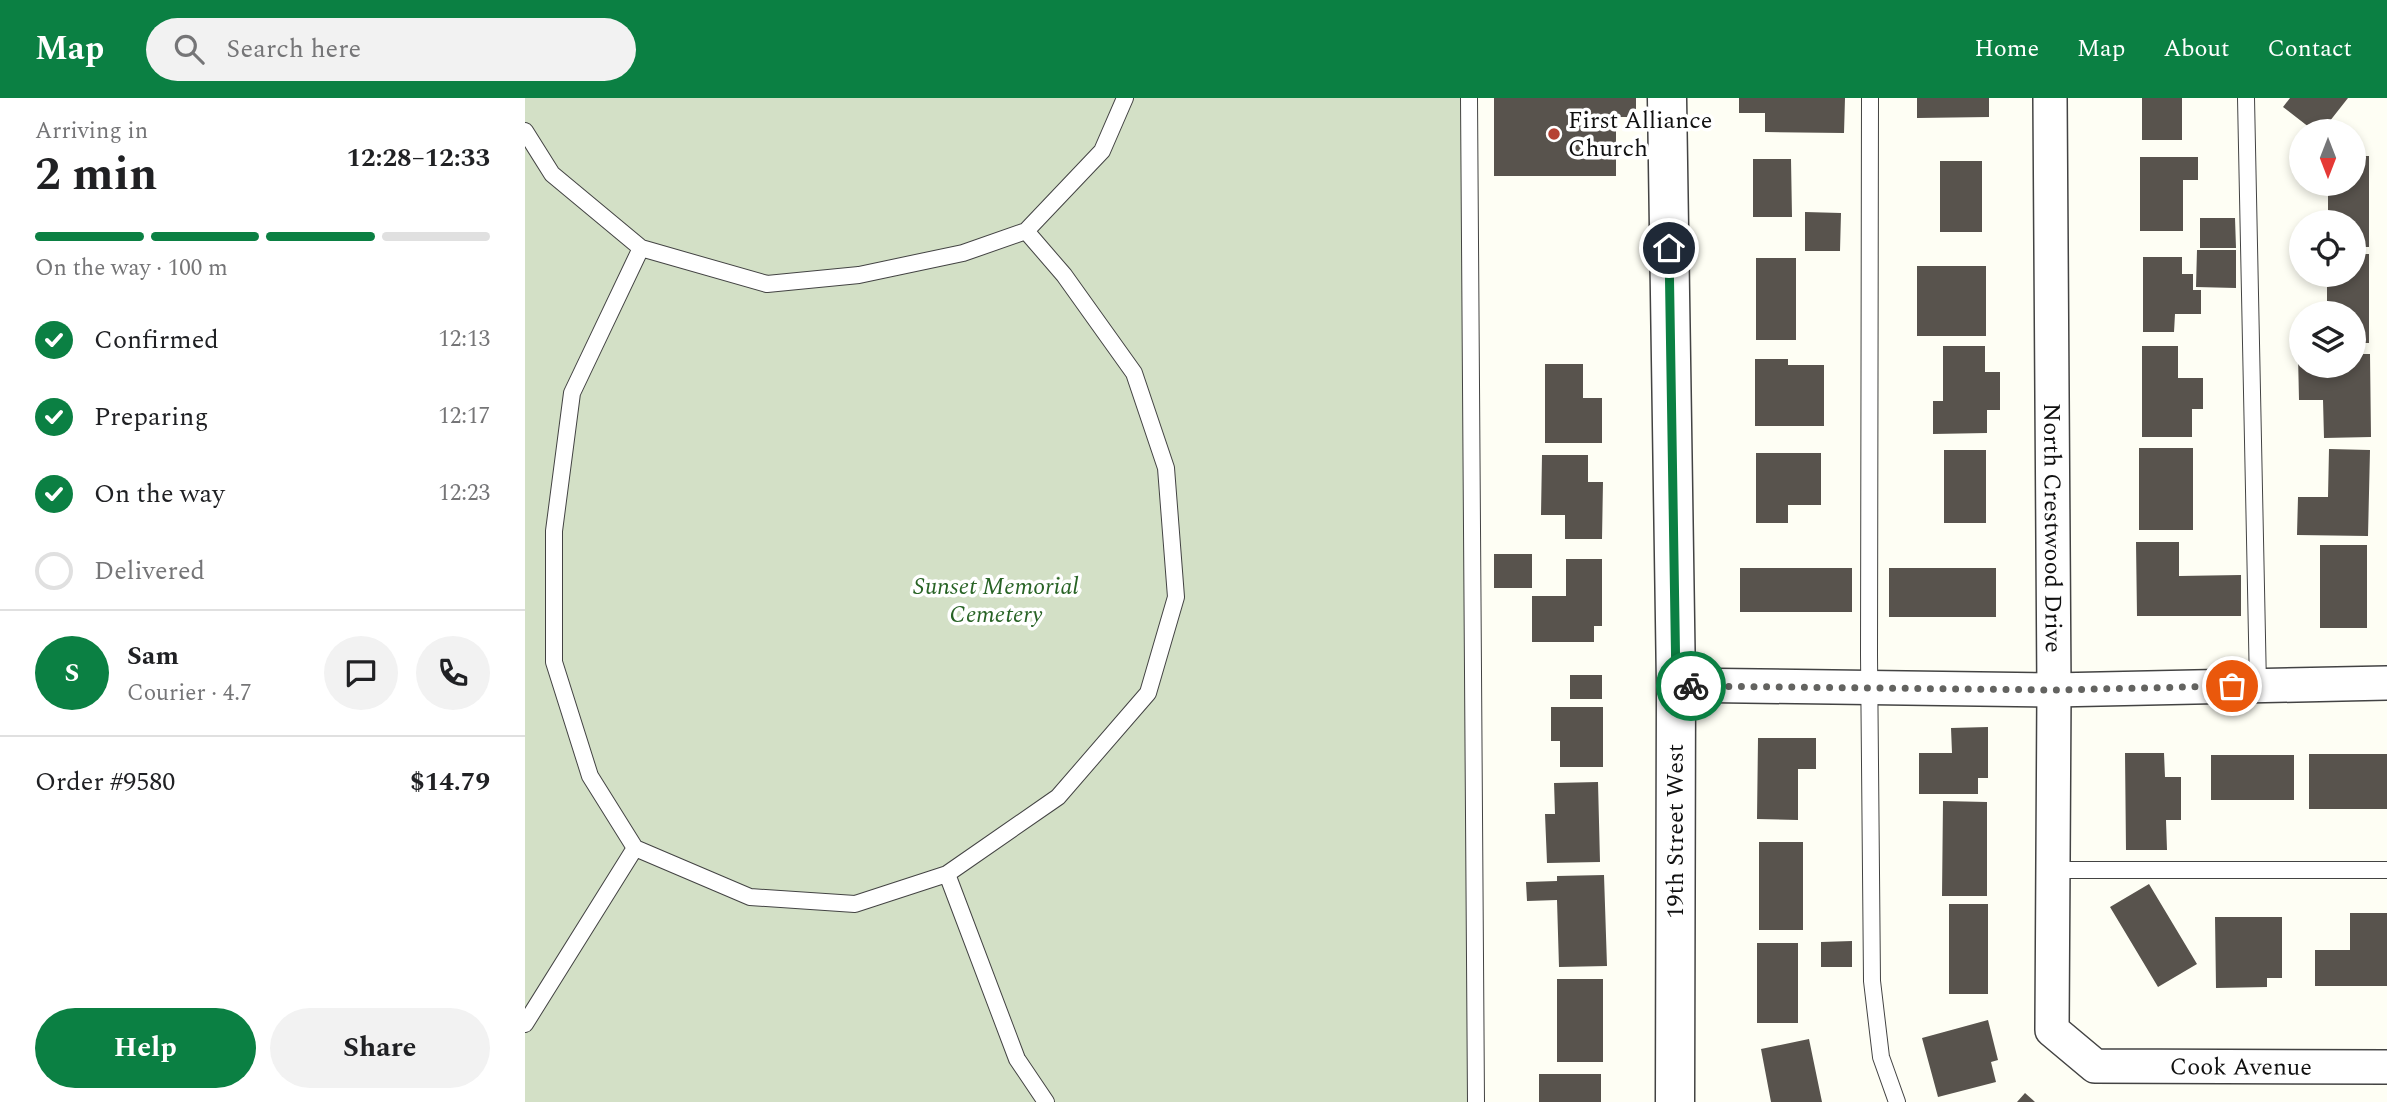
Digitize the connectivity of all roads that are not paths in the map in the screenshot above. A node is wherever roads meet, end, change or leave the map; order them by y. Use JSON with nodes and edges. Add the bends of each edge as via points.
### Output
{"nodes":[{"id":1,"x":1125,"y":98,"type":"edge"},
{"id":2,"x":1469,"y":98,"type":"edge"},
{"id":3,"x":1667,"y":98,"type":"edge"},
{"id":4,"x":1870,"y":98,"type":"edge"},
{"id":5,"x":2050,"y":98,"type":"edge"},
{"id":6,"x":2246,"y":98,"type":"edge"},
{"id":7,"x":525,"y":131,"type":"edge"},
{"id":8,"x":1026,"y":231,"type":"junction"},
{"id":9,"x":641,"y":248,"type":"junction"},
{"id":10,"x":2387,"y":683,"type":"edge"},
{"id":11,"x":1676,"y":685,"type":"junction"},
{"id":12,"x":2258,"y":686,"type":"junction"},
{"id":13,"x":1869,"y":688,"type":"junction"},
{"id":14,"x":2054,"y":690,"type":"junction"},
{"id":15,"x":635,"y":849,"type":"junction"},
{"id":16,"x":2053,"y":870,"type":"junction"},
{"id":17,"x":2387,"y":870,"type":"edge"},
{"id":18,"x":947,"y":874,"type":"junction"},
{"id":19,"x":525,"y":1024,"type":"edge"},
{"id":20,"x":2095,"y":1066,"type":"joint"},
{"id":21,"x":2387,"y":1067,"type":"edge"},
{"id":22,"x":1046,"y":1102,"type":"edge"},
{"id":23,"x":1476,"y":1102,"type":"edge"},
{"id":24,"x":1675,"y":1102,"type":"edge"},
{"id":25,"x":1897,"y":1102,"type":"edge"}],
"edges":[{"from":1,"to":8,"type":"lane","via":[[1102,151]]},
{"from":2,"to":23,"type":"lane"},
{"from":3,"to":11,"type":"street","name":"19th Street West"},
{"from":4,"to":13,"type":"lane"},
{"from":5,"to":14,"type":"street","name":"North Crestwood Drive"},
{"from":6,"to":12,"type":"lane"},
{"from":7,"to":9,"type":"lane","via":[[552,174]]},
{"from":8,"to":9,"type":"lane","via":[[963,253],[872,272],[767,284]]},
{"from":8,"to":18,"type":"lane","via":[[1064,275],[1134,373],[1167,468],[1176,597],[1148,692],[1058,797]]},
{"from":9,"to":15,"type":"lane","via":[[572,393],[554,531],[554,662],[590,776]]},
{"from":10,"to":12,"type":"street"},
{"from":11,"to":13,"type":"street"},
{"from":11,"to":24,"type":"street","name":"19th Street West"},
{"from":12,"to":14,"type":"street"},
{"from":13,"to":14,"type":"street"},
{"from":13,"to":25,"type":"lane","via":[[1872,981],[1881,1057]]},
{"from":14,"to":16,"type":"street","name":"North Crestwood Drive"},
{"from":15,"to":18,"type":"lane","via":[[750,897],[855,904]]},
{"from":15,"to":19,"type":"lane"},
{"from":16,"to":17,"type":"lane"},
{"from":16,"to":20,"type":"street","name":"North Crestwood Drive","via":[[2052,1030]]},
{"from":18,"to":22,"type":"lane","via":[[1017,1059]]},
{"from":20,"to":21,"type":"street","name":"Cook Avenue"}]}
